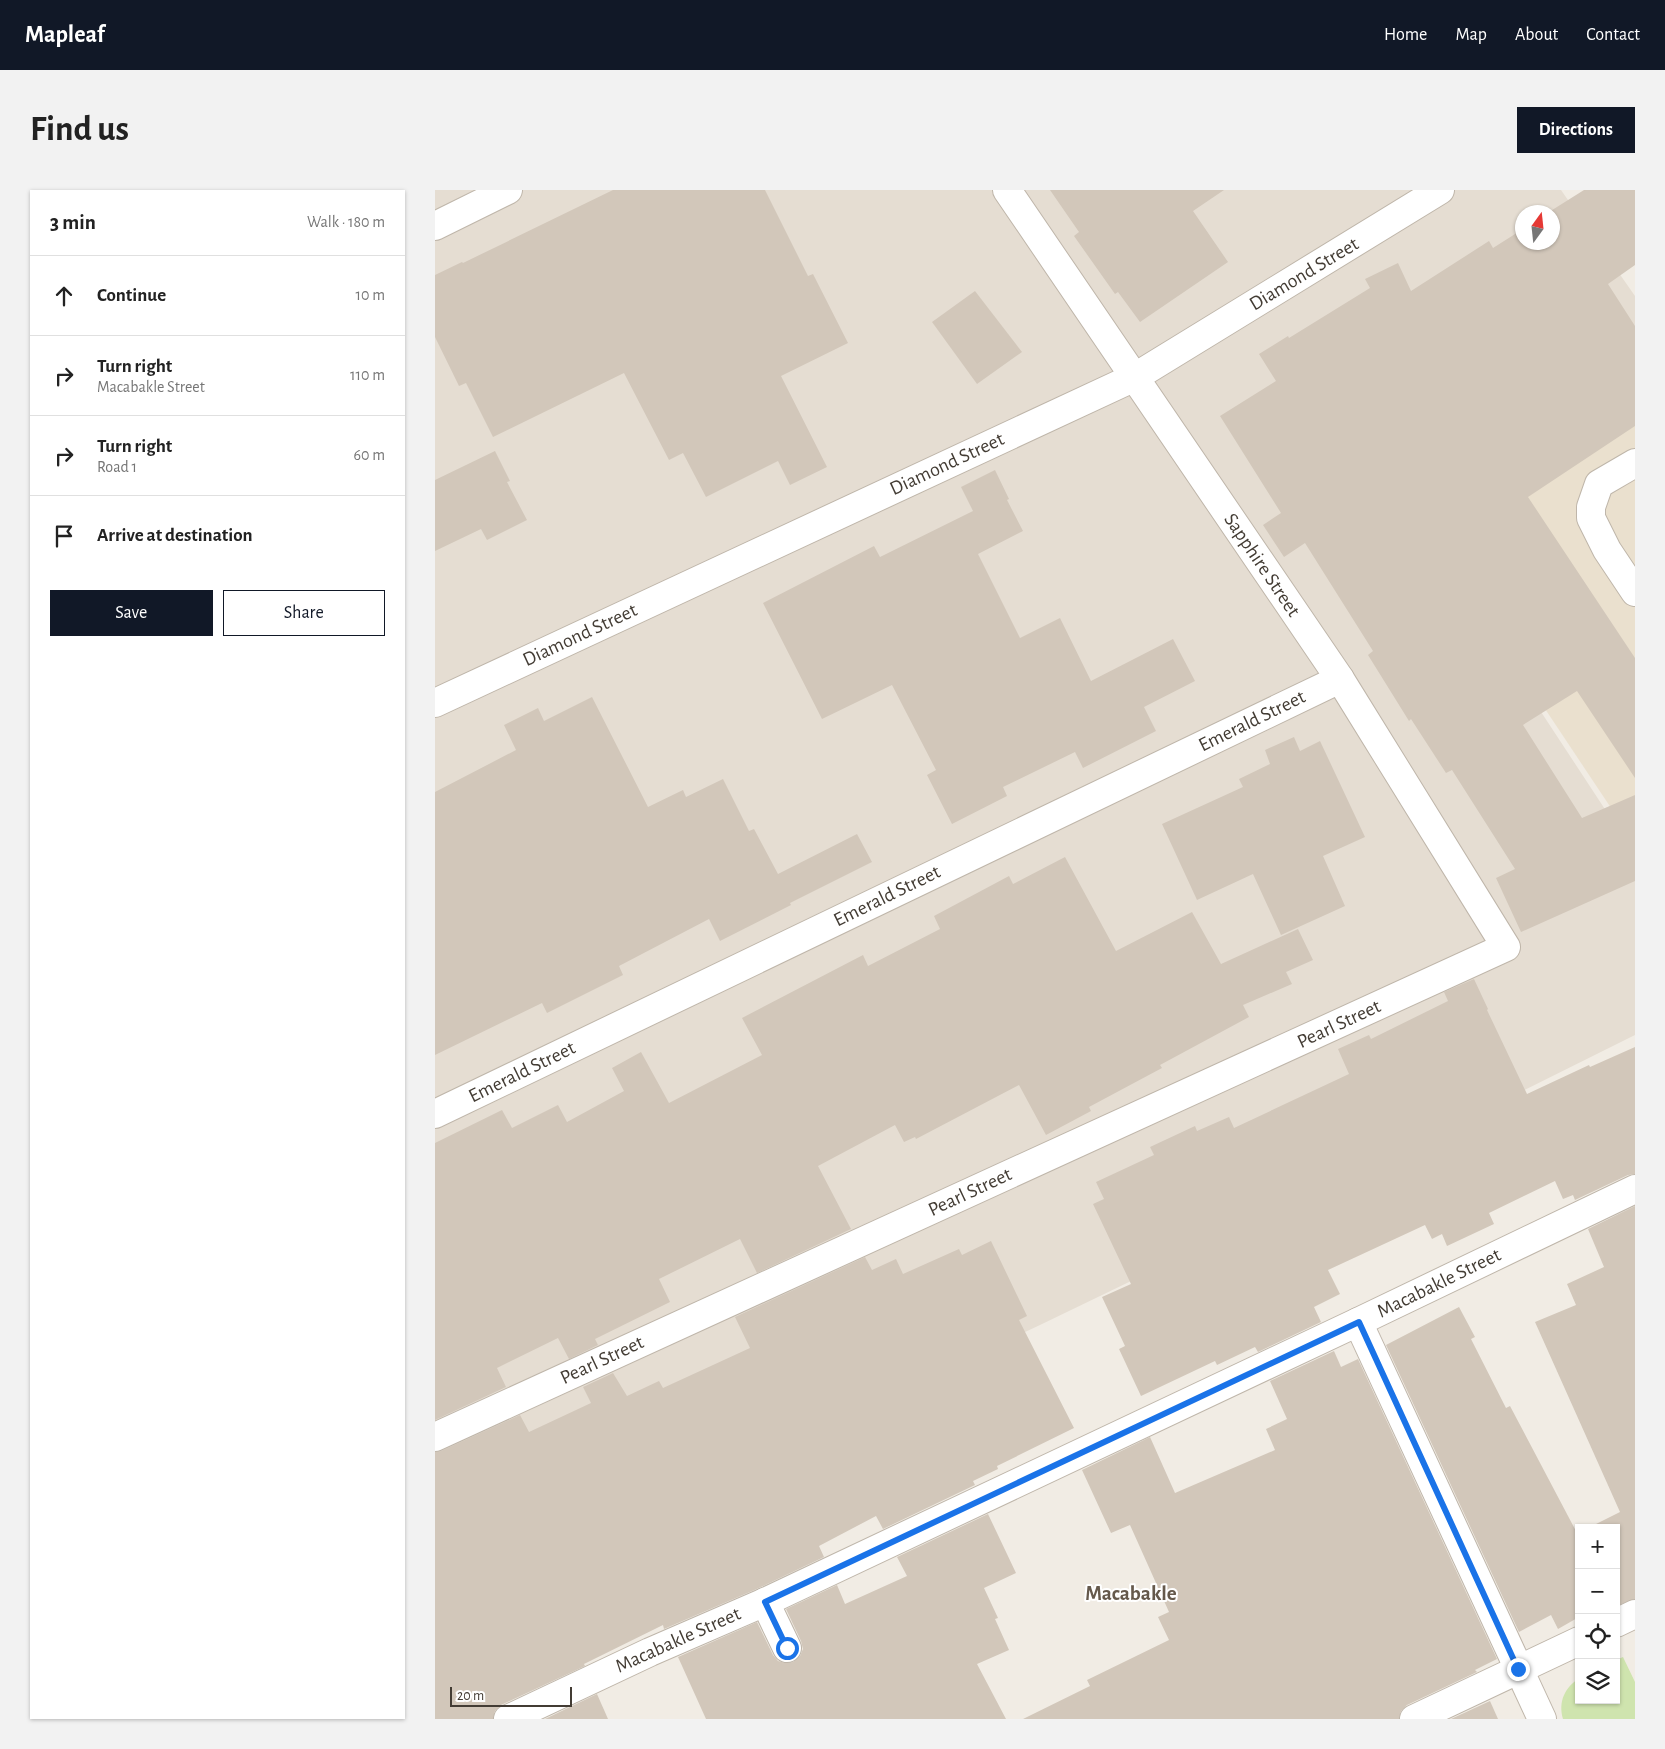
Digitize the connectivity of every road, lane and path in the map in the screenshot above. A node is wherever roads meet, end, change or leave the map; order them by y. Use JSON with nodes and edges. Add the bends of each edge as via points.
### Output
{"nodes":[{"id":1,"x":508,"y":190,"type":"edge"},
{"id":2,"x":1007,"y":190,"type":"edge"},
{"id":3,"x":1441,"y":190,"type":"edge"},
{"id":4,"x":435,"y":226,"type":"edge"},
{"id":5,"x":1135,"y":377,"type":"junction"},
{"id":6,"x":1635,"y":463,"type":"edge"},
{"id":7,"x":1635,"y":592,"type":"edge"},
{"id":8,"x":1339,"y":679,"type":"junction"},
{"id":9,"x":435,"y":703,"type":"edge"},
{"id":10,"x":1506,"y":947,"type":"joint"},
{"id":11,"x":435,"y":1114,"type":"edge"},
{"id":12,"x":1635,"y":1189,"type":"edge"},
{"id":13,"x":1359,"y":1322,"type":"junction"},
{"id":14,"x":435,"y":1437,"type":"edge"},
{"id":15,"x":765,"y":1602,"type":"junction"},
{"id":16,"x":1635,"y":1614,"type":"edge"},
{"id":17,"x":1620,"y":1621,"type":"edge"},
{"id":18,"x":1575,"y":1643,"type":"edge"},
{"id":19,"x":787,"y":1648,"type":"dead end"},
{"id":20,"x":1518,"y":1669,"type":"junction"},
{"id":21,"x":508,"y":1719,"type":"edge"},
{"id":22,"x":1414,"y":1719,"type":"edge"},
{"id":23,"x":1542,"y":1719,"type":"edge"}],
"edges":[{"from":1,"to":4,"type":"street"},
{"from":2,"to":5,"type":"street","name":"Sapphire Street"},
{"from":3,"to":5,"type":"street","name":"Diamond Street"},
{"from":5,"to":8,"type":"street","name":"Sapphire Street"},
{"from":5,"to":9,"type":"street","name":"Diamond Street"},
{"from":6,"to":7,"type":"street","via":[[1599,484],[1591,506],[1591,518],[1607,550]]},
{"from":8,"to":10,"type":"street","name":"Sapphire Street"},
{"from":8,"to":11,"type":"street","name":"Emerald Street"},
{"from":10,"to":14,"type":"street","name":"Pearl Street"},
{"from":12,"to":13,"type":"street","name":"Macabakle Street"},
{"from":13,"to":15,"type":"street","name":"Macabakle Street"},
{"from":13,"to":20,"type":"street"},
{"from":15,"to":19,"type":"street"},
{"from":15,"to":21,"type":"street","name":"Macabakle Street"},
{"from":16,"to":17,"type":"street"},
{"from":18,"to":20,"type":"street"},
{"from":20,"to":22,"type":"street"},
{"from":20,"to":23,"type":"street"}]}
